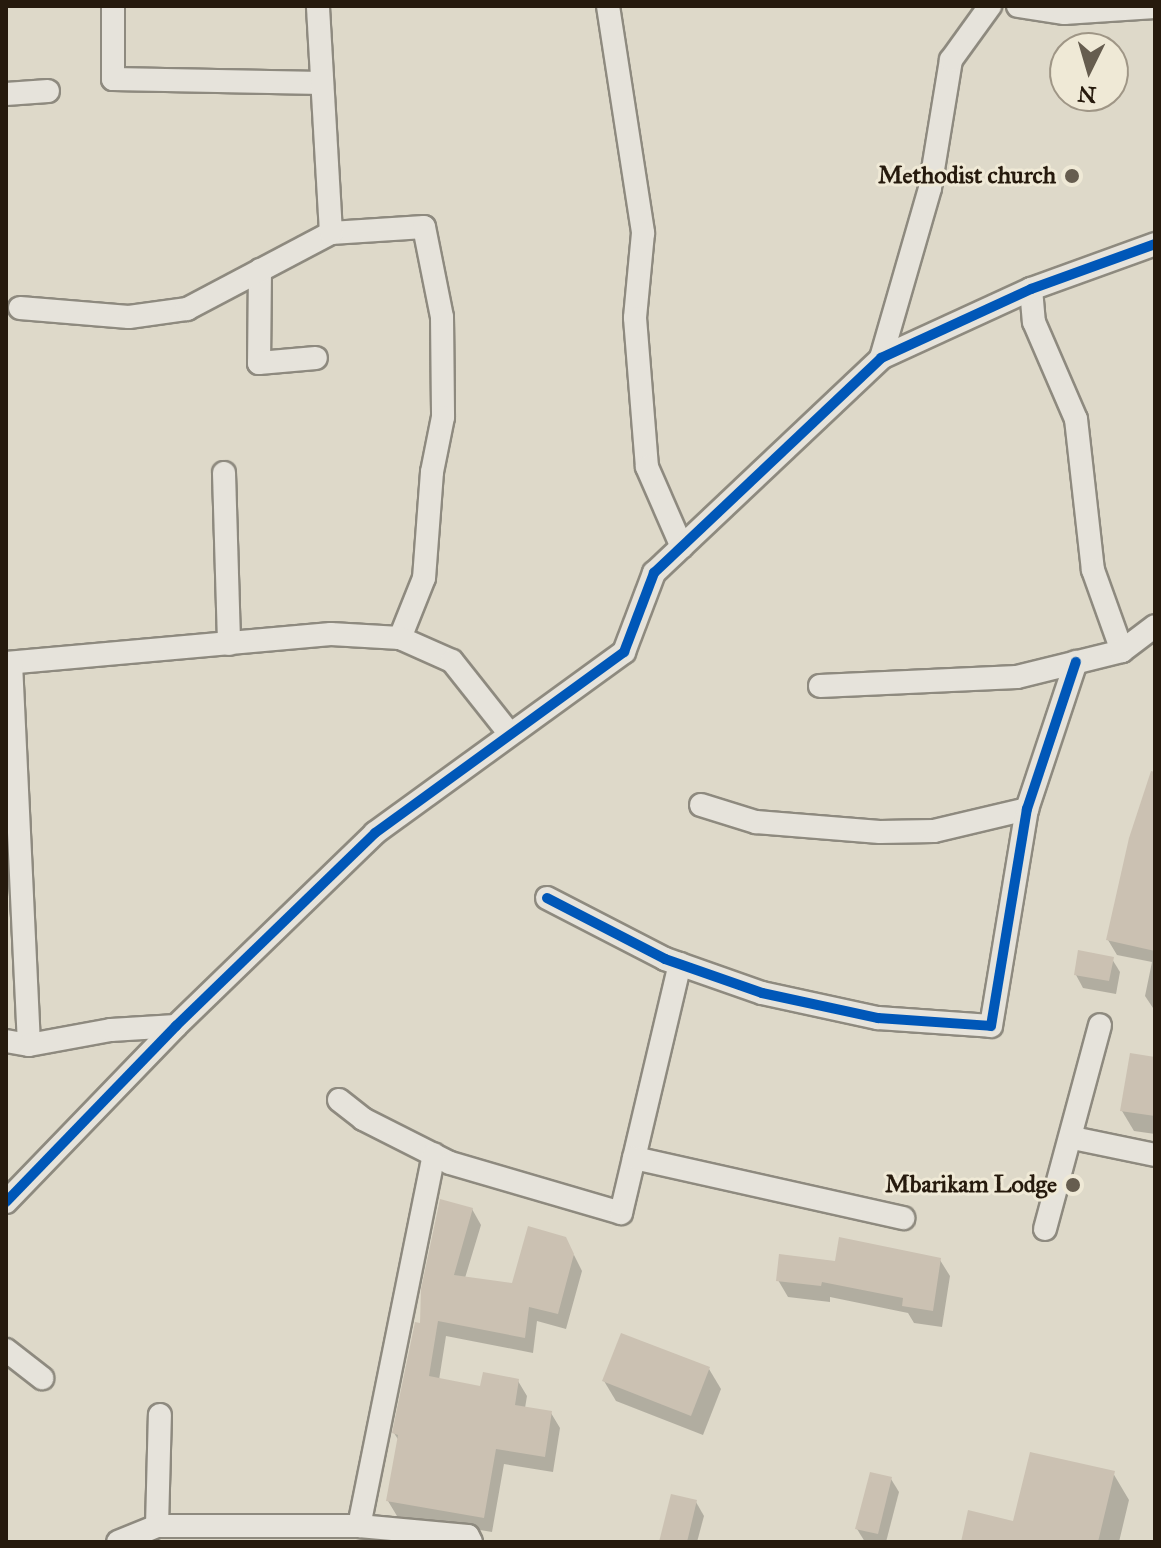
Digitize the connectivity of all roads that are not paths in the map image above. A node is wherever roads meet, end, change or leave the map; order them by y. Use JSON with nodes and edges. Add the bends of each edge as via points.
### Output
{"nodes":[{"id":1,"x":113,"y":6,"type":"edge"},
{"id":2,"x":318,"y":6,"type":"edge"},
{"id":3,"x":608,"y":6,"type":"edge"},
{"id":4,"x":990,"y":6,"type":"edge"},
{"id":5,"x":1018,"y":6,"type":"edge"},
{"id":6,"x":1155,"y":7,"type":"edge"},
{"id":7,"x":322,"y":83,"type":"junction"},
{"id":8,"x":48,"y":91,"type":"dead end"},
{"id":9,"x":6,"y":94,"type":"edge"},
{"id":10,"x":331,"y":233,"type":"junction"},
{"id":11,"x":1155,"y":244,"type":"edge"},
{"id":12,"x":260,"y":270,"type":"junction"},
{"id":13,"x":1031,"y":289,"type":"junction"},
{"id":14,"x":20,"y":308,"type":"dead end"},
{"id":15,"x":316,"y":358,"type":"dead end"},
{"id":16,"x":881,"y":358,"type":"junction"},
{"id":17,"x":224,"y":473,"type":"dead end"},
{"id":18,"x":682,"y":547,"type":"junction"},
{"id":19,"x":1155,"y":626,"type":"edge"},
{"id":20,"x":400,"y":638,"type":"junction"},
{"id":21,"x":229,"y":644,"type":"junction"},
{"id":22,"x":1122,"y":651,"type":"junction"},
{"id":23,"x":1076,"y":662,"type":"junction"},
{"id":24,"x":8,"y":663,"type":"edge"},
{"id":25,"x":820,"y":686,"type":"dead end"},
{"id":26,"x":509,"y":733,"type":"junction"},
{"id":27,"x":701,"y":805,"type":"dead end"},
{"id":28,"x":1027,"y":809,"type":"junction"},
{"id":29,"x":547,"y":898,"type":"dead end"},
{"id":30,"x":680,"y":964,"type":"junction"},
{"id":31,"x":1100,"y":1025,"type":"dead end"},
{"id":32,"x":176,"y":1026,"type":"junction"},
{"id":33,"x":6,"y":1041,"type":"edge"},
{"id":34,"x":29,"y":1045,"type":"junction"},
{"id":35,"x":339,"y":1100,"type":"dead end"},
{"id":36,"x":1073,"y":1138,"type":"junction"},
{"id":37,"x":434,"y":1155,"type":"junction"},
{"id":38,"x":1155,"y":1155,"type":"edge"},
{"id":39,"x":634,"y":1158,"type":"junction"},
{"id":40,"x":6,"y":1202,"type":"edge"},
{"id":41,"x":903,"y":1218,"type":"dead end"},
{"id":42,"x":1045,"y":1229,"type":"dead end"},
{"id":43,"x":6,"y":1350,"type":"edge"},
{"id":44,"x":42,"y":1378,"type":"dead end"},
{"id":45,"x":160,"y":1415,"type":"dead end"},
{"id":46,"x":157,"y":1526,"type":"junction"},
{"id":47,"x":359,"y":1526,"type":"junction"},
{"id":48,"x":118,"y":1542,"type":"edge"},
{"id":49,"x":471,"y":1542,"type":"edge"}],
"edges":[{"from":1,"to":7,"type":"street","via":[[113,79]]},
{"from":2,"to":7,"type":"street"},
{"from":3,"to":18,"type":"street","via":[[643,233],[635,318],[647,467]]},
{"from":4,"to":16,"type":"street","via":[[951,60],[930,188]]},
{"from":5,"to":6,"type":"street","via":[[1064,13]]},
{"from":7,"to":10,"type":"street"},
{"from":8,"to":9,"type":"street"},
{"from":10,"to":12,"type":"street"},
{"from":10,"to":20,"type":"street","via":[[424,227],[442,317],[443,417],[432,472],[424,578]]},
{"from":11,"to":13,"type":"street"},
{"from":12,"to":14,"type":"street","via":[[187,309],[129,317]]},
{"from":12,"to":15,"type":"street","via":[[259,363]]},
{"from":13,"to":16,"type":"street"},
{"from":13,"to":22,"type":"street","via":[[1034,322],[1076,419],[1093,570]]},
{"from":16,"to":18,"type":"street"},
{"from":17,"to":21,"type":"street"},
{"from":18,"to":26,"type":"street","via":[[654,573],[624,652]]},
{"from":19,"to":22,"type":"street"},
{"from":20,"to":21,"type":"street","via":[[331,634]]},
{"from":20,"to":26,"type":"street","via":[[452,661]]},
{"from":21,"to":24,"type":"street"},
{"from":22,"to":23,"type":"street"},
{"from":23,"to":25,"type":"street","via":[[1017,677]]},
{"from":23,"to":28,"type":"street"},
{"from":24,"to":34,"type":"street"},
{"from":26,"to":32,"type":"street","via":[[375,833]]},
{"from":27,"to":28,"type":"street","via":[[756,822],[880,832],[934,831]]},
{"from":28,"to":30,"type":"street","via":[[991,1026],[878,1018],[762,993]]},
{"from":29,"to":30,"type":"street"},
{"from":30,"to":39,"type":"street"},
{"from":31,"to":36,"type":"street"},
{"from":32,"to":34,"type":"street","via":[[111,1030]]},
{"from":32,"to":40,"type":"street"},
{"from":33,"to":34,"type":"street"},
{"from":35,"to":37,"type":"street","via":[[363,1119]]},
{"from":36,"to":38,"type":"street"},
{"from":36,"to":42,"type":"street"},
{"from":37,"to":39,"type":"street","via":[[621,1213]]},
{"from":37,"to":47,"type":"street"},
{"from":39,"to":41,"type":"street"},
{"from":43,"to":44,"type":"street"},
{"from":45,"to":46,"type":"street"},
{"from":46,"to":47,"type":"street"},
{"from":46,"to":48,"type":"street"},
{"from":47,"to":49,"type":"street","via":[[468,1536]]}]}
